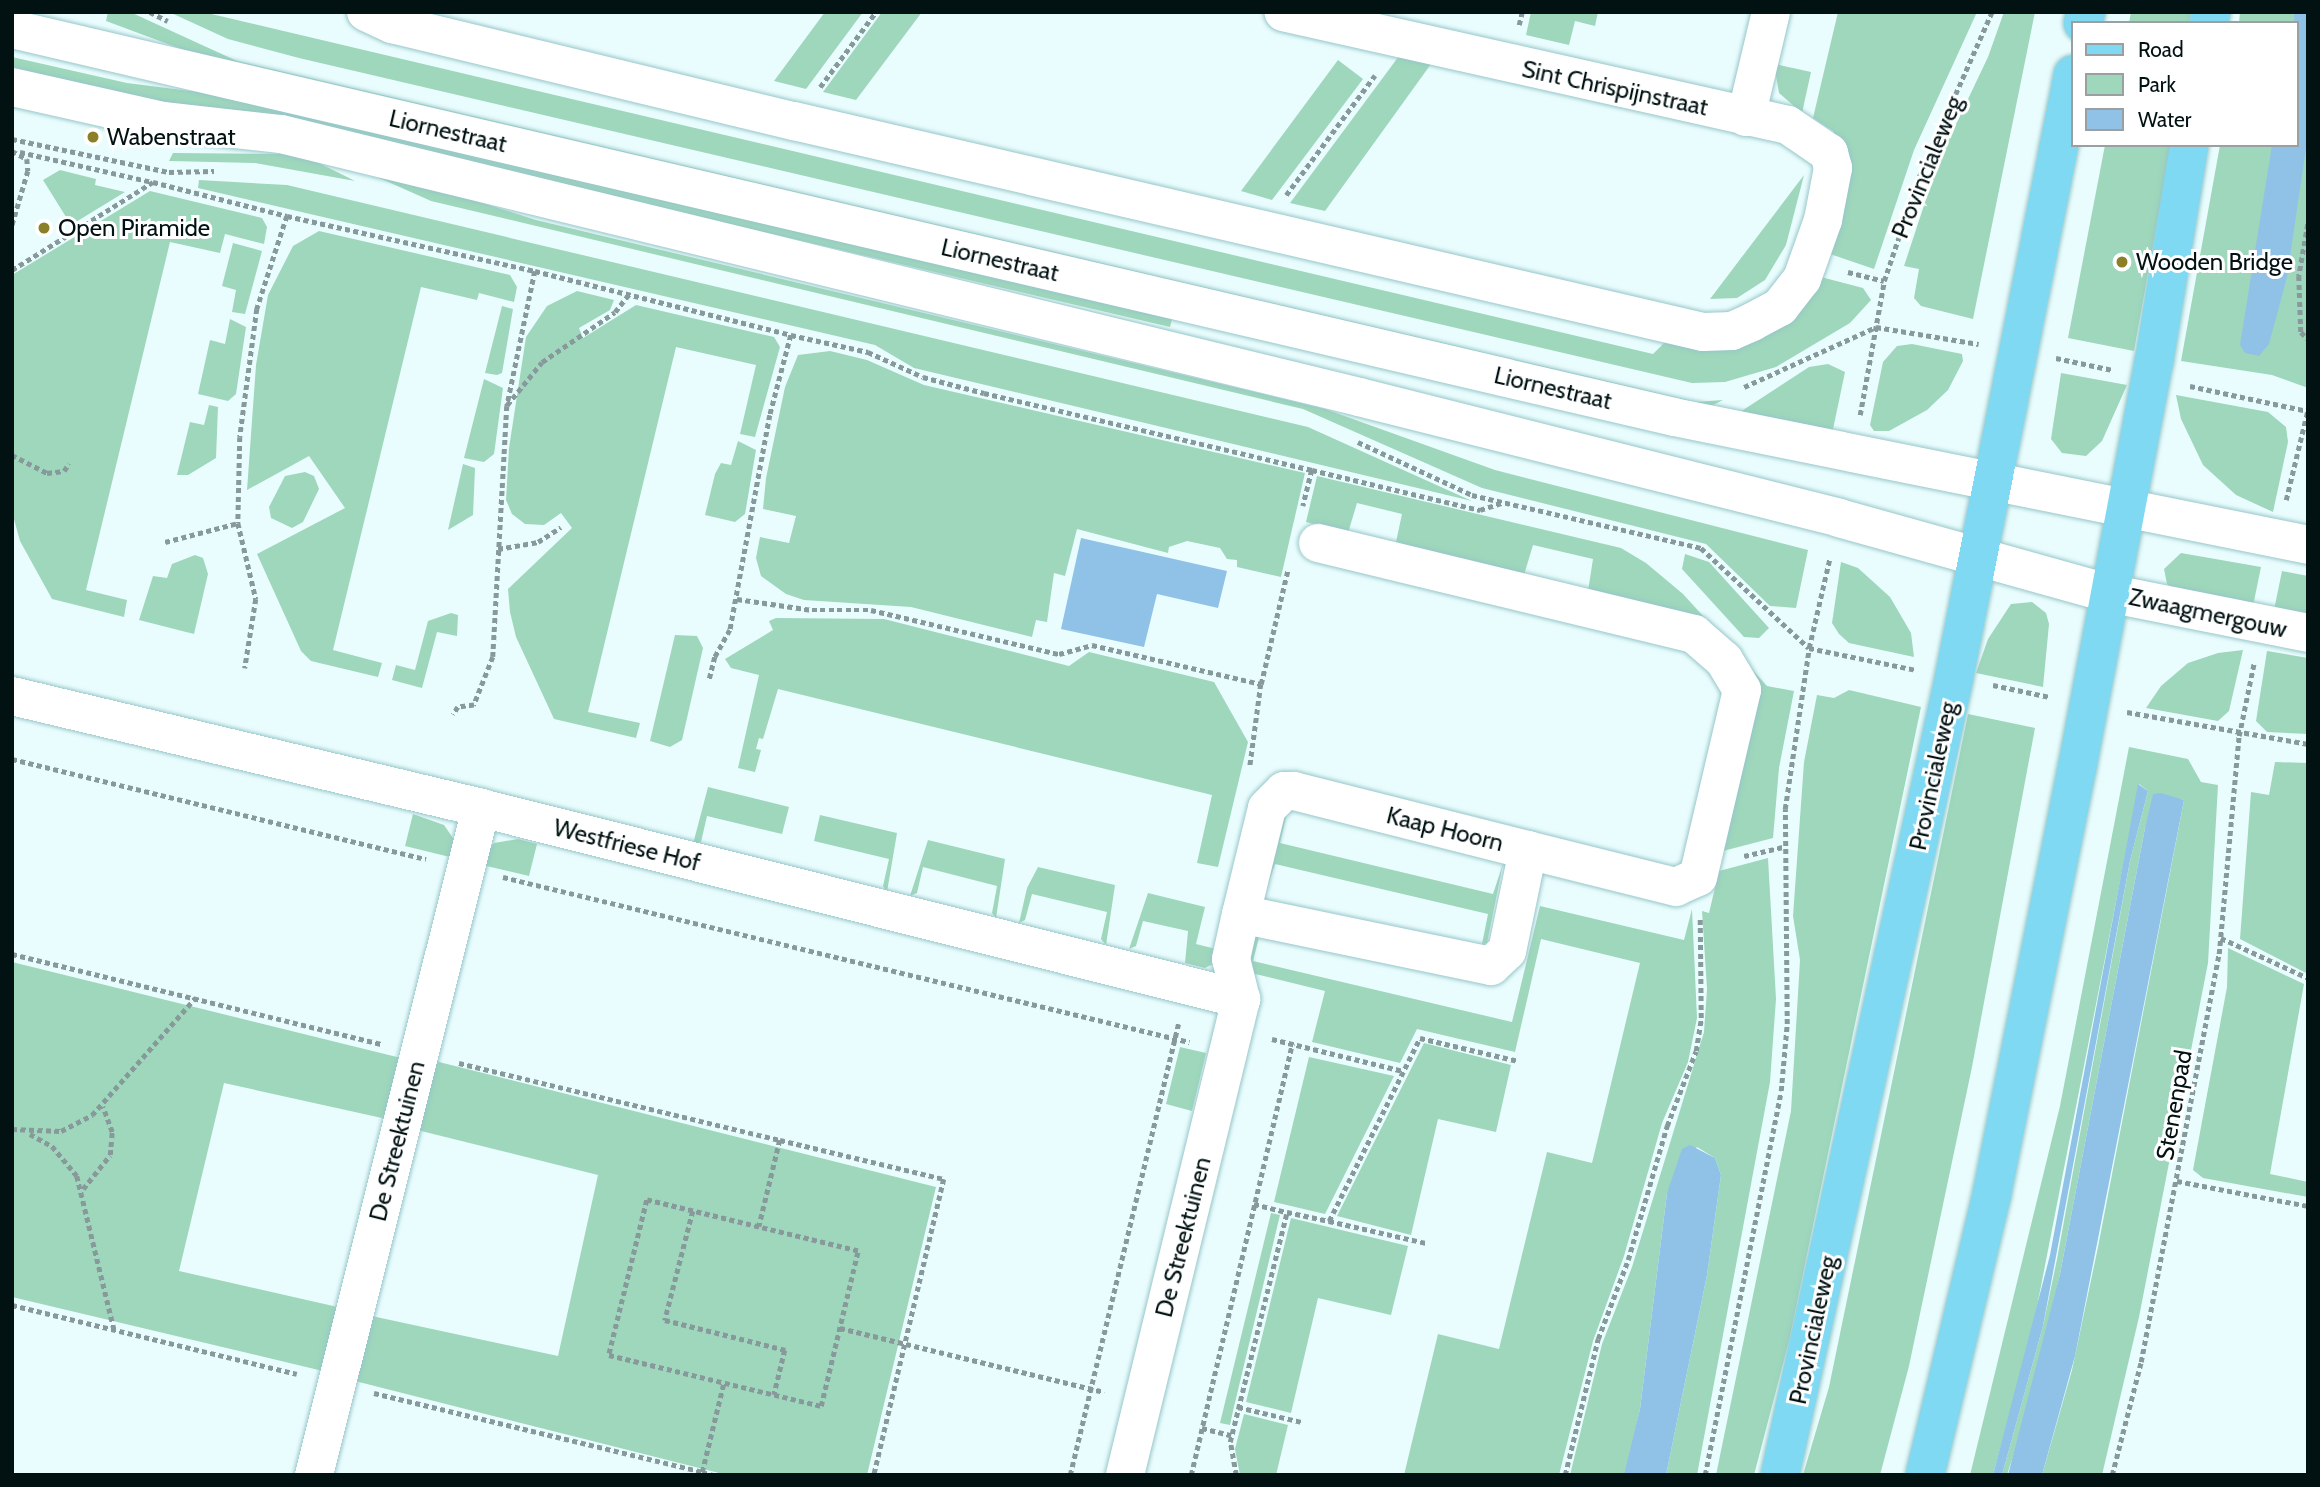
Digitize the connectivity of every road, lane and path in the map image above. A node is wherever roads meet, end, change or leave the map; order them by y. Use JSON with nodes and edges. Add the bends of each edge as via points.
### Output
{"nodes":[{"id":1,"x":876,"y":12,"type":"edge"},
{"id":2,"x":1283,"y":12,"type":"edge"},
{"id":3,"x":1772,"y":12,"type":"edge"},
{"id":4,"x":1992,"y":12,"type":"edge"},
{"id":5,"x":379,"y":18,"type":"edge"},
{"id":6,"x":12,"y":29,"type":"edge"},
{"id":7,"x":1401,"y":41,"type":"junction"},
{"id":8,"x":2072,"y":80,"type":"edge"},
{"id":9,"x":12,"y":87,"type":"edge"},
{"id":10,"x":1746,"y":117,"type":"junction"},
{"id":11,"x":794,"y":121,"type":"junction"},
{"id":12,"x":2189,"y":147,"type":"edge"},
{"id":13,"x":12,"y":151,"type":"edge"},
{"id":14,"x":20,"y":152,"type":"junction"},
{"id":15,"x":153,"y":182,"type":"junction"},
{"id":16,"x":287,"y":216,"type":"junction"},
{"id":17,"x":2308,"y":224,"type":"edge"},
{"id":18,"x":12,"y":226,"type":"edge"},
{"id":19,"x":1261,"y":228,"type":"junction"},
{"id":20,"x":12,"y":270,"type":"edge"},
{"id":21,"x":535,"y":271,"type":"junction"},
{"id":22,"x":629,"y":295,"type":"junction"},
{"id":23,"x":1876,"y":327,"type":"junction"},
{"id":24,"x":791,"y":335,"type":"junction"},
{"id":25,"x":2308,"y":339,"type":"edge"},
{"id":26,"x":2019,"y":350,"type":"junction"},
{"id":27,"x":2151,"y":378,"type":"junction"},
{"id":28,"x":1754,"y":385,"type":"dead end"},
{"id":29,"x":507,"y":406,"type":"junction"},
{"id":30,"x":2307,"y":410,"type":"edge"},
{"id":31,"x":12,"y":455,"type":"edge"},
{"id":32,"x":69,"y":463,"type":"dead end"},
{"id":33,"x":1312,"y":470,"type":"junction"},
{"id":34,"x":1991,"y":481,"type":"junction"},
{"id":35,"x":2124,"y":509,"type":"junction"},
{"id":36,"x":238,"y":523,"type":"junction"},
{"id":37,"x":561,"y":527,"type":"dead end"},
{"id":38,"x":1303,"y":541,"type":"junction"},
{"id":39,"x":165,"y":542,"type":"dead end"},
{"id":40,"x":2308,"y":545,"type":"edge"},
{"id":41,"x":498,"y":550,"type":"junction"},
{"id":42,"x":1976,"y":556,"type":"junction"},
{"id":43,"x":2108,"y":593,"type":"junction"},
{"id":44,"x":737,"y":598,"type":"junction"},
{"id":45,"x":2308,"y":633,"type":"edge"},
{"id":46,"x":1809,"y":648,"type":"junction"},
{"id":47,"x":245,"y":668,"type":"dead end"},
{"id":48,"x":1954,"y":678,"type":"junction"},
{"id":49,"x":709,"y":681,"type":"dead end"},
{"id":50,"x":1261,"y":684,"type":"junction"},
{"id":51,"x":12,"y":696,"type":"edge"},
{"id":52,"x":2087,"y":704,"type":"junction"},
{"id":53,"x":453,"y":715,"type":"dead end"},
{"id":54,"x":2239,"y":736,"type":"junction"},
{"id":55,"x":2308,"y":744,"type":"edge"},
{"id":56,"x":12,"y":759,"type":"edge"},
{"id":57,"x":481,"y":808,"type":"junction"},
{"id":58,"x":1267,"y":808,"type":"junction"},
{"id":59,"x":1528,"y":850,"type":"junction"},
{"id":60,"x":466,"y":868,"type":"junction"},
{"id":61,"x":1699,"y":877,"type":"junction"},
{"id":62,"x":1241,"y":914,"type":"junction"},
{"id":63,"x":2221,"y":938,"type":"junction"},
{"id":64,"x":12,"y":954,"type":"edge"},
{"id":65,"x":2308,"y":978,"type":"edge"},
{"id":66,"x":1188,"y":986,"type":"junction"},
{"id":67,"x":195,"y":998,"type":"junction"},
{"id":68,"x":1234,"y":1027,"type":"junction"},
{"id":69,"x":1175,"y":1039,"type":"junction"},
{"id":70,"x":1292,"y":1044,"type":"junction"},
{"id":71,"x":419,"y":1053,"type":"junction"},
{"id":72,"x":1518,"y":1061,"type":"dead end"},
{"id":73,"x":1404,"y":1071,"type":"junction"},
{"id":74,"x":103,"y":1107,"type":"junction"},
{"id":75,"x":12,"y":1129,"type":"edge"},
{"id":76,"x":26,"y":1133,"type":"junction"},
{"id":77,"x":780,"y":1140,"type":"junction"},
{"id":78,"x":2178,"y":1181,"type":"junction"},
{"id":79,"x":83,"y":1189,"type":"junction"},
{"id":80,"x":1254,"y":1204,"type":"junction"},
{"id":81,"x":2308,"y":1206,"type":"edge"},
{"id":82,"x":693,"y":1211,"type":"junction"},
{"id":83,"x":1287,"y":1212,"type":"junction"},
{"id":84,"x":1329,"y":1221,"type":"junction"},
{"id":85,"x":759,"y":1227,"type":"junction"},
{"id":86,"x":1426,"y":1243,"type":"dead end"},
{"id":87,"x":12,"y":1305,"type":"edge"},
{"id":88,"x":840,"y":1328,"type":"junction"},
{"id":89,"x":114,"y":1329,"type":"junction"},
{"id":90,"x":905,"y":1345,"type":"junction"},
{"id":91,"x":724,"y":1382,"type":"junction"},
{"id":92,"x":337,"y":1384,"type":"junction"},
{"id":93,"x":1091,"y":1389,"type":"junction"},
{"id":94,"x":774,"y":1395,"type":"junction"},
{"id":95,"x":1143,"y":1402,"type":"junction"},
{"id":96,"x":1238,"y":1407,"type":"junction"},
{"id":97,"x":1301,"y":1422,"type":"dead end"},
{"id":98,"x":1202,"y":1428,"type":"junction"},
{"id":99,"x":1231,"y":1434,"type":"junction"},
{"id":100,"x":702,"y":1472,"type":"junction"},
{"id":101,"x":314,"y":1475,"type":"edge"},
{"id":102,"x":713,"y":1475,"type":"edge"},
{"id":103,"x":874,"y":1475,"type":"edge"},
{"id":104,"x":1070,"y":1475,"type":"edge"},
{"id":105,"x":1125,"y":1475,"type":"edge"},
{"id":106,"x":1191,"y":1475,"type":"edge"},
{"id":107,"x":1236,"y":1475,"type":"edge"},
{"id":108,"x":1565,"y":1475,"type":"edge"},
{"id":109,"x":1705,"y":1475,"type":"edge"},
{"id":110,"x":1780,"y":1475,"type":"edge"},
{"id":111,"x":1925,"y":1475,"type":"edge"},
{"id":112,"x":2112,"y":1475,"type":"edge"}],
"edges":[{"from":1,"to":11,"type":"path"},
{"from":2,"to":7,"type":"street","name":"Sint Chrispijnstraat"},
{"from":3,"to":10,"type":"street"},
{"from":4,"to":23,"type":"path","name":"Provincialeweg","via":[[1921,172],[1884,281]]},
{"from":5,"to":11,"type":"street"},
{"from":6,"to":34,"type":"street","name":"Liornestraat","via":[[1674,417]]},
{"from":7,"to":10,"type":"street","name":"Sint Chrispijnstraat"},
{"from":7,"to":19,"type":"path"},
{"from":8,"to":26,"type":"main road","name":"Provincialeweg"},
{"from":9,"to":42,"type":"street","name":"Liornestraat","via":[[163,121],[291,137],[1359,397]]},
{"from":10,"to":19,"type":"street","name":"Sint Chrispijnstraat","via":[[1788,125],[1829,153],[1832,185],[1809,263],[1793,294],[1780,307],[1732,331],[1703,332]]},
{"from":11,"to":19,"type":"street"},
{"from":12,"to":27,"type":"main road"},
{"from":13,"to":14,"type":"path"},
{"from":14,"to":15,"type":"path"},
{"from":14,"to":18,"type":"path","via":[[27,159],[28,171]]},
{"from":15,"to":16,"type":"path"},
{"from":15,"to":20,"type":"path"},
{"from":16,"to":21,"type":"path"},
{"from":16,"to":36,"type":"path","via":[[257,309],[240,437]]},
{"from":17,"to":25,"type":"path","via":[[2299,276],[2301,332]]},
{"from":21,"to":22,"type":"path"},
{"from":21,"to":29,"type":"path"},
{"from":22,"to":24,"type":"path"},
{"from":22,"to":29,"type":"path","via":[[615,312],[542,362]]},
{"from":23,"to":26,"type":"path"},
{"from":23,"to":28,"type":"path"},
{"from":24,"to":33,"type":"path","via":[[868,352],[923,377],[984,393]]},
{"from":24,"to":44,"type":"path","via":[[770,415]]},
{"from":26,"to":27,"type":"path"},
{"from":26,"to":34,"type":"main road","name":"Provincialeweg"},
{"from":27,"to":30,"type":"path"},
{"from":27,"to":35,"type":"main road"},
{"from":29,"to":41,"type":"path"},
{"from":31,"to":32,"type":"path","via":[[47,473],[64,471]]},
{"from":33,"to":38,"type":"path"},
{"from":33,"to":46,"type":"path","via":[[1480,510],[1504,503],[1701,548]]},
{"from":34,"to":35,"type":"street","name":"Liornestraat"},
{"from":34,"to":42,"type":"main road","name":"Provincialeweg"},
{"from":35,"to":40,"type":"street"},
{"from":35,"to":43,"type":"main road"},
{"from":36,"to":39,"type":"path","via":[[180,542]]},
{"from":36,"to":47,"type":"path","via":[[256,598]]},
{"from":37,"to":41,"type":"path","via":[[538,542]]},
{"from":38,"to":50,"type":"path"},
{"from":38,"to":61,"type":"street","via":[[1694,634],[1724,660],[1742,690]]},
{"from":41,"to":53,"type":"path","via":[[493,657],[474,705],[458,707]]},
{"from":42,"to":43,"type":"street","name":"Liornestraat"},
{"from":42,"to":48,"type":"main road","name":"Provincialeweg"},
{"from":43,"to":45,"type":"street","name":"Zwaagmergouw"},
{"from":43,"to":52,"type":"main road"},
{"from":44,"to":49,"type":"path"},
{"from":44,"to":50,"type":"path","via":[[812,610],[871,610],[1059,654],[1092,645]]},
{"from":46,"to":48,"type":"path"},
{"from":46,"to":109,"type":"path","via":[[1785,809],[1787,1024],[1781,1091]]},
{"from":48,"to":52,"type":"path"},
{"from":48,"to":110,"type":"main road","name":"Provincialeweg"},
{"from":50,"to":58,"type":"path","via":[[1243,803]]},
{"from":51,"to":57,"type":"street","name":"Westfriese Hof"},
{"from":52,"to":54,"type":"path"},
{"from":52,"to":111,"type":"main road","via":[[1992,1193]]},
{"from":54,"to":55,"type":"path"},
{"from":54,"to":63,"type":"path","name":"Stenenpad"},
{"from":56,"to":60,"type":"path"},
{"from":57,"to":60,"type":"street","name":"De Streektuinen"},
{"from":57,"to":66,"type":"street","name":"Westfriese Hof"},
{"from":58,"to":59,"type":"street","name":"Kaap Hoorn","via":[[1284,791],[1293,791]]},
{"from":58,"to":62,"type":"street"},
{"from":59,"to":61,"type":"street","via":[[1676,887]]},
{"from":59,"to":62,"type":"street","name":"Kaap Hoorn","via":[[1507,951],[1491,966]]},
{"from":60,"to":69,"type":"path"},
{"from":60,"to":71,"type":"street","name":"De Streektuinen"},
{"from":61,"to":108,"type":"path","via":[[1701,1006],[1696,1051],[1598,1339]]},
{"from":62,"to":68,"type":"street","via":[[1231,959]]},
{"from":63,"to":65,"type":"path"},
{"from":63,"to":78,"type":"path","name":"Stenenpad"},
{"from":64,"to":67,"type":"path"},
{"from":66,"to":68,"type":"street","name":"Westfriese Hof"},
{"from":66,"to":69,"type":"path"},
{"from":67,"to":71,"type":"path"},
{"from":67,"to":74,"type":"path"},
{"from":68,"to":69,"type":"path"},
{"from":68,"to":70,"type":"path"},
{"from":68,"to":95,"type":"street","name":"De Streektuinen"},
{"from":69,"to":93,"type":"path"},
{"from":70,"to":73,"type":"path"},
{"from":70,"to":80,"type":"path"},
{"from":71,"to":77,"type":"path"},
{"from":71,"to":92,"type":"street","name":"De Streektuinen"},
{"from":72,"to":73,"type":"path","via":[[1420,1038]]},
{"from":73,"to":84,"type":"path"},
{"from":74,"to":76,"type":"path","via":[[61,1131]]},
{"from":74,"to":79,"type":"path","via":[[112,1132],[110,1155]]},
{"from":75,"to":76,"type":"path"},
{"from":76,"to":79,"type":"path","via":[[43,1139],[63,1158]]},
{"from":77,"to":85,"type":"path"},
{"from":77,"to":90,"type":"path","via":[[944,1179]]},
{"from":78,"to":81,"type":"path"},
{"from":78,"to":112,"type":"path","name":"Stenenpad","via":[[2141,1362]]},
{"from":79,"to":89,"type":"path"},
{"from":80,"to":83,"type":"path"},
{"from":80,"to":98,"type":"path"},
{"from":82,"to":85,"type":"path"},
{"from":82,"to":91,"type":"path","via":[[647,1200],[609,1355]]},
{"from":82,"to":94,"type":"path","via":[[665,1320],[785,1350]]},
{"from":83,"to":84,"type":"path"},
{"from":83,"to":96,"type":"path"},
{"from":84,"to":86,"type":"path"},
{"from":85,"to":88,"type":"path","via":[[858,1251]]},
{"from":87,"to":89,"type":"path"},
{"from":88,"to":90,"type":"path"},
{"from":88,"to":94,"type":"path","via":[[821,1406]]},
{"from":89,"to":92,"type":"path"},
{"from":90,"to":93,"type":"path"},
{"from":90,"to":103,"type":"path"},
{"from":91,"to":94,"type":"path"},
{"from":91,"to":100,"type":"path"},
{"from":92,"to":100,"type":"path"},
{"from":92,"to":101,"type":"street","name":"De Streektuinen"},
{"from":93,"to":95,"type":"path"},
{"from":93,"to":104,"type":"path"},
{"from":95,"to":105,"type":"street","name":"De Streektuinen"},
{"from":96,"to":97,"type":"path"},
{"from":96,"to":99,"type":"path"},
{"from":98,"to":99,"type":"path"},
{"from":98,"to":106,"type":"path"},
{"from":99,"to":107,"type":"path"},
{"from":100,"to":102,"type":"path"}]}
